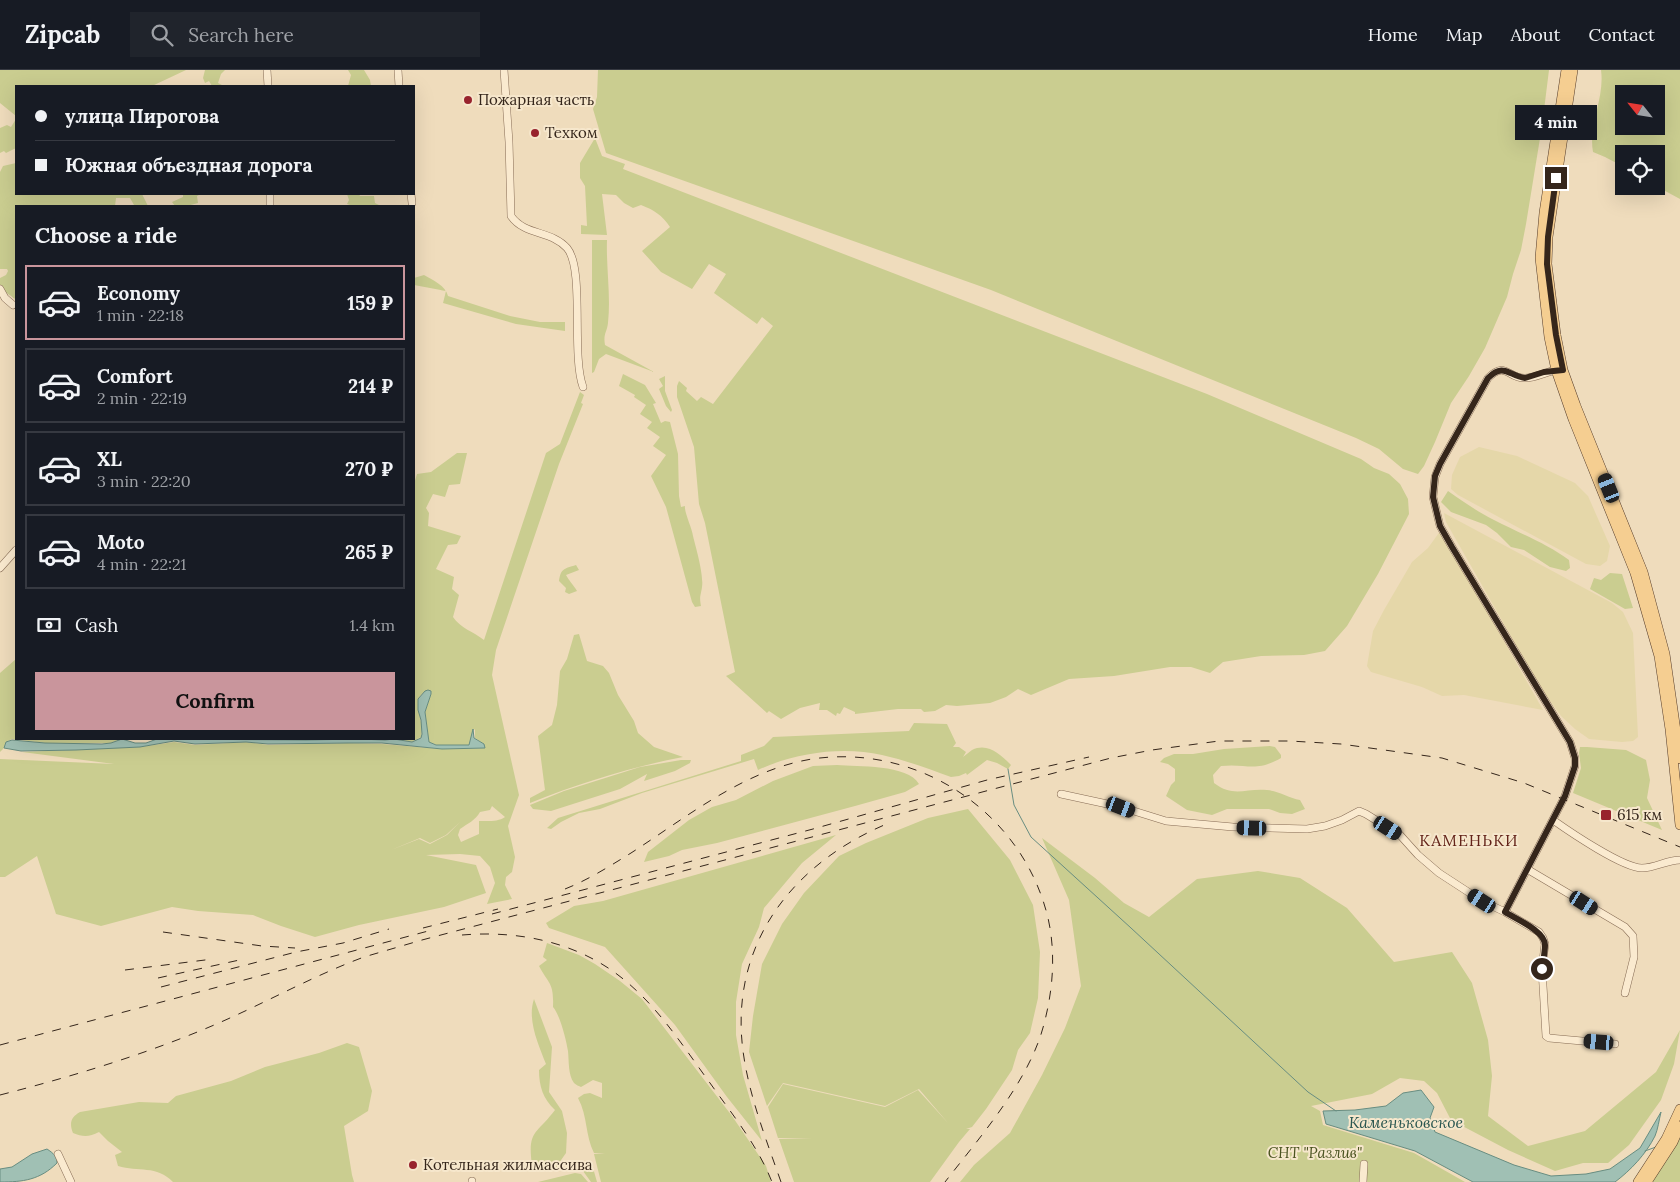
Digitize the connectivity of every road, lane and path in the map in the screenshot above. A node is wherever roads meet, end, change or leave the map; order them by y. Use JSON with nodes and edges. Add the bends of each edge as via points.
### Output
{"nodes":[{"id":1,"x":267,"y":70,"type":"edge"},
{"id":2,"x":398,"y":70,"type":"edge"},
{"id":3,"x":504,"y":70,"type":"edge"},
{"id":4,"x":1566,"y":70,"type":"edge"},
{"id":5,"x":1573,"y":70,"type":"edge"},
{"id":6,"x":268,"y":85,"type":"edge"},
{"id":7,"x":399,"y":85,"type":"edge"},
{"id":8,"x":411,"y":195,"type":"edge"},
{"id":9,"x":412,"y":203,"type":"dead end"},
{"id":10,"x":0,"y":289,"type":"edge"},
{"id":11,"x":13,"y":305,"type":"dead end"},
{"id":12,"x":1560,"y":370,"type":"junction"},
{"id":13,"x":583,"y":387,"type":"dead end"},
{"id":14,"x":15,"y":551,"type":"edge"},
{"id":15,"x":0,"y":568,"type":"edge"},
{"id":16,"x":1680,"y":759,"type":"edge"},
{"id":17,"x":1061,"y":794,"type":"dead end"},
{"id":18,"x":1554,"y":820,"type":"junction"},
{"id":19,"x":1680,"y":825,"type":"edge"},
{"id":20,"x":1680,"y":860,"type":"edge"},
{"id":21,"x":1527,"y":869,"type":"junction"},
{"id":22,"x":1505,"y":912,"type":"junction"},
{"id":23,"x":1625,"y":993,"type":"dead end"},
{"id":24,"x":1615,"y":1044,"type":"dead end"},
{"id":25,"x":1680,"y":1109,"type":"edge"},
{"id":26,"x":1680,"y":1126,"type":"edge"},
{"id":27,"x":58,"y":1154,"type":"dead end"},
{"id":28,"x":1364,"y":1164,"type":"dead end"},
{"id":29,"x":71,"y":1182,"type":"edge"},
{"id":30,"x":1363,"y":1182,"type":"edge"},
{"id":31,"x":1638,"y":1182,"type":"edge"},
{"id":32,"x":1647,"y":1182,"type":"edge"}],
"edges":[{"from":1,"to":6,"type":"street"},
{"from":2,"to":7,"type":"street"},
{"from":3,"to":13,"type":"street","via":[[511,216],[526,230],[554,238],[567,247],[575,267],[578,362]]},
{"from":4,"to":12,"type":"main road","via":[[1540,258],[1549,337]]},
{"from":5,"to":12,"type":"main road","via":[[1547,264]]},
{"from":8,"to":9,"type":"street"},
{"from":10,"to":11,"type":"street"},
{"from":12,"to":16,"type":"main road","via":[[1642,572],[1665,654]]},
{"from":12,"to":18,"type":"street","via":[[1525,378],[1507,371],[1494,372],[1440,464],[1432,488],[1440,526],[1573,749],[1575,766],[1571,781]]},
{"from":12,"to":19,"type":"main road","via":[[1573,418],[1635,573],[1659,656]]},
{"from":14,"to":15,"type":"street"},
{"from":17,"to":22,"type":"street","via":[[1166,821],[1233,827],[1307,829],[1325,826],[1358,811],[1400,835],[1439,872],[1482,901]]},
{"from":18,"to":20,"type":"street","via":[[1634,867]]},
{"from":18,"to":21,"type":"street"},
{"from":21,"to":22,"type":"street"},
{"from":21,"to":23,"type":"street","via":[[1624,927],[1633,936],[1634,957]]},
{"from":22,"to":24,"type":"street","via":[[1538,932],[1545,944],[1542,969],[1546,1036]]},
{"from":25,"to":31,"type":"main road","via":[[1666,1139]]},
{"from":26,"to":32,"type":"main road"},
{"from":27,"to":29,"type":"street"},
{"from":28,"to":30,"type":"street"}]}
